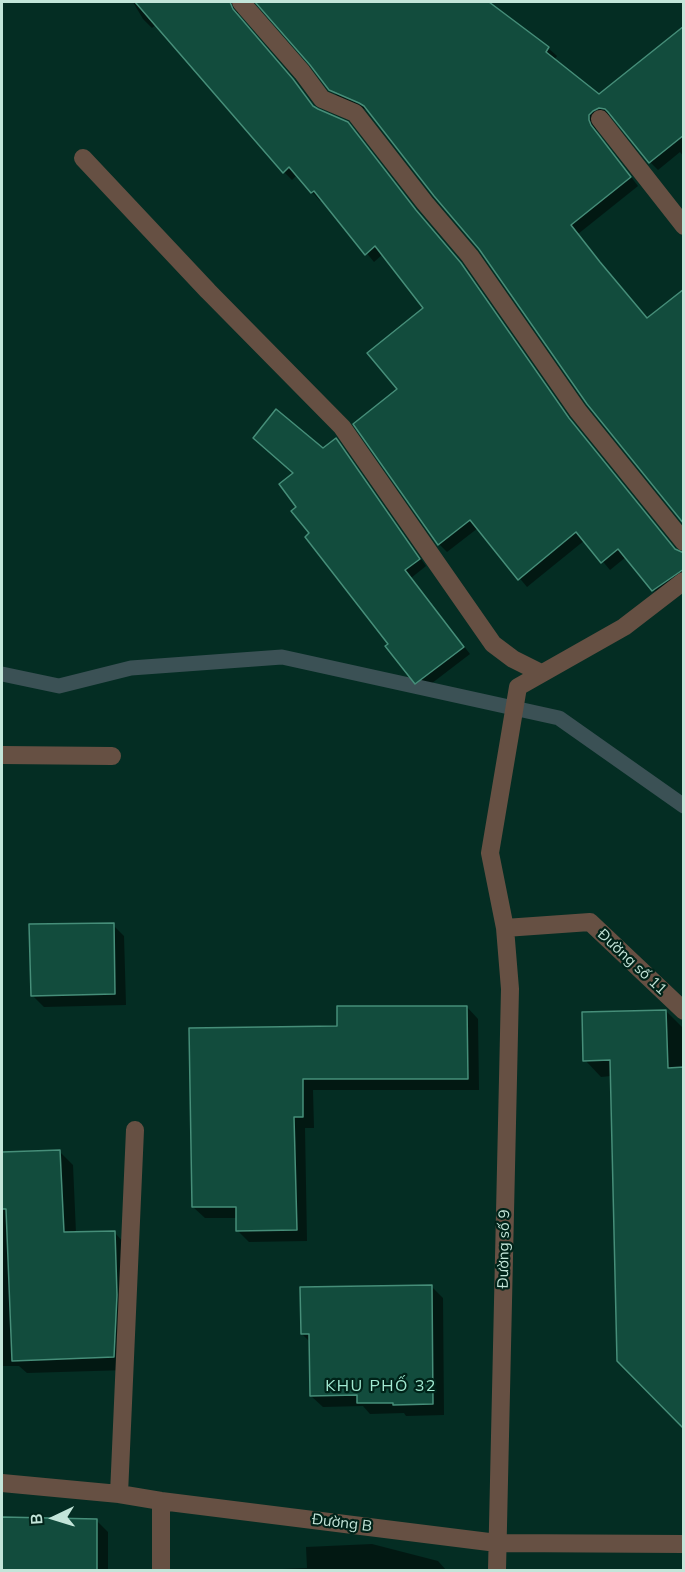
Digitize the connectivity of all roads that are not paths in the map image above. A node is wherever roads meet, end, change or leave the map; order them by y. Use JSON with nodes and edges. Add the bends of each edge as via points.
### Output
{"nodes":[{"id":1,"x":242,"y":2,"type":"edge"},
{"id":2,"x":600,"y":119,"type":"dead end"},
{"id":3,"x":83,"y":158,"type":"dead end"},
{"id":4,"x":684,"y":226,"type":"edge"},
{"id":5,"x":684,"y":542,"type":"edge"},
{"id":6,"x":684,"y":581,"type":"edge"},
{"id":7,"x":541,"y":673,"type":"junction"},
{"id":8,"x":2,"y":755,"type":"edge"},
{"id":9,"x":112,"y":756,"type":"dead end"},
{"id":10,"x":505,"y":928,"type":"junction"},
{"id":11,"x":684,"y":1011,"type":"edge"},
{"id":12,"x":135,"y":1130,"type":"dead end"},
{"id":13,"x":2,"y":1483,"type":"edge"},
{"id":14,"x":119,"y":1494,"type":"junction"},
{"id":15,"x":161,"y":1501,"type":"junction"},
{"id":16,"x":497,"y":1543,"type":"junction"},
{"id":17,"x":684,"y":1544,"type":"edge"},
{"id":18,"x":161,"y":1570,"type":"edge"},
{"id":19,"x":497,"y":1570,"type":"edge"}],
"edges":[{"from":1,"to":5,"type":"street","via":[[322,99],[355,113],[470,256],[578,411]]},
{"from":2,"to":4,"type":"street"},
{"from":3,"to":7,"type":"street","via":[[342,427],[493,644]]},
{"from":6,"to":7,"type":"street","via":[[624,627]]},
{"from":7,"to":10,"type":"street","name":"Đường số 9","via":[[518,687],[490,853]]},
{"from":8,"to":9,"type":"street"},
{"from":10,"to":11,"type":"street","name":"Đường số 11","via":[[590,922]]},
{"from":10,"to":16,"type":"street","name":"Đường số 9","via":[[510,989]]},
{"from":12,"to":14,"type":"street"},
{"from":13,"to":14,"type":"street","name":"Đường B"},
{"from":14,"to":15,"type":"street","name":"Đường B"},
{"from":15,"to":16,"type":"street","name":"Đường B"},
{"from":15,"to":18,"type":"street"},
{"from":16,"to":17,"type":"street","name":"Đường B"},
{"from":16,"to":19,"type":"street","name":"Đường số 9"}]}
